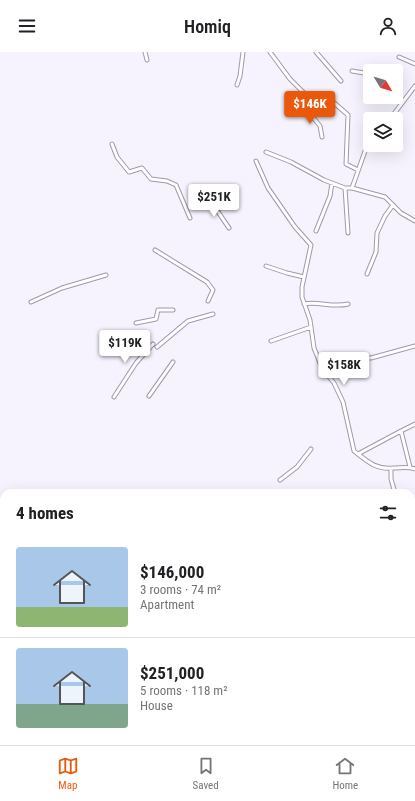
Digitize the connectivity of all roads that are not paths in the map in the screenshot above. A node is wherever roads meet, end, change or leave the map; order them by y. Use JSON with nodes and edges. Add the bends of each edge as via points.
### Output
{"nodes":[{"id":1,"x":146,"y":52,"type":"edge"},
{"id":2,"x":243,"y":52,"type":"edge"},
{"id":3,"x":277,"y":52,"type":"edge"},
{"id":4,"x":316,"y":52,"type":"edge"},
{"id":5,"x":271,"y":53,"type":"edge"},
{"id":6,"x":399,"y":57,"type":"dead end"},
{"id":7,"x":147,"y":60,"type":"dead end"},
{"id":8,"x":415,"y":64,"type":"edge"},
{"id":9,"x":352,"y":71,"type":"dead end"},
{"id":10,"x":363,"y":73,"type":"edge"},
{"id":11,"x":341,"y":81,"type":"dead end"},
{"id":12,"x":237,"y":85,"type":"dead end"},
{"id":13,"x":415,"y":86,"type":"edge"},
{"id":14,"x":324,"y":94,"type":"dead end"},
{"id":15,"x":314,"y":103,"type":"dead end"},
{"id":16,"x":307,"y":110,"type":"dead end"},
{"id":17,"x":395,"y":112,"type":"edge"},
{"id":18,"x":322,"y":137,"type":"dead end"},
{"id":19,"x":112,"y":144,"type":"dead end"},
{"id":20,"x":266,"y":152,"type":"dead end"},
{"id":21,"x":365,"y":152,"type":"edge"},
{"id":22,"x":256,"y":161,"type":"dead end"},
{"id":23,"x":358,"y":170,"type":"junction"},
{"id":24,"x":332,"y":183,"type":"junction"},
{"id":25,"x":345,"y":188,"type":"junction"},
{"id":26,"x":352,"y":188,"type":"junction"},
{"id":27,"x":210,"y":200,"type":"dead end"},
{"id":28,"x":393,"y":206,"type":"junction"},
{"id":29,"x":190,"y":218,"type":"dead end"},
{"id":30,"x":415,"y":221,"type":"edge"},
{"id":31,"x":229,"y":228,"type":"dead end"},
{"id":32,"x":316,"y":231,"type":"dead end"},
{"id":33,"x":348,"y":233,"type":"dead end"},
{"id":34,"x":155,"y":250,"type":"dead end"},
{"id":35,"x":266,"y":266,"type":"dead end"},
{"id":36,"x":368,"y":274,"type":"dead end"},
{"id":37,"x":106,"y":275,"type":"dead end"},
{"id":38,"x":304,"y":277,"type":"junction"},
{"id":39,"x":208,"y":301,"type":"dead end"},
{"id":40,"x":31,"y":302,"type":"dead end"},
{"id":41,"x":304,"y":304,"type":"junction"},
{"id":42,"x":348,"y":304,"type":"dead end"},
{"id":43,"x":173,"y":310,"type":"dead end"},
{"id":44,"x":213,"y":314,"type":"dead end"},
{"id":45,"x":136,"y":323,"type":"dead end"},
{"id":46,"x":311,"y":327,"type":"junction"},
{"id":47,"x":272,"y":341,"type":"dead end"},
{"id":48,"x":153,"y":344,"type":"dead end"},
{"id":49,"x":415,"y":346,"type":"edge"},
{"id":50,"x":156,"y":347,"type":"dead end"},
{"id":51,"x":173,"y":362,"type":"dead end"},
{"id":52,"x":321,"y":364,"type":"junction"},
{"id":53,"x":149,"y":396,"type":"dead end"},
{"id":54,"x":114,"y":397,"type":"dead end"},
{"id":55,"x":415,"y":424,"type":"edge"},
{"id":56,"x":401,"y":431,"type":"junction"},
{"id":57,"x":311,"y":449,"type":"dead end"},
{"id":58,"x":358,"y":454,"type":"junction"},
{"id":59,"x":410,"y":467,"type":"junction"},
{"id":60,"x":391,"y":469,"type":"junction"},
{"id":61,"x":415,"y":469,"type":"edge"},
{"id":62,"x":280,"y":480,"type":"dead end"},
{"id":63,"x":394,"y":489,"type":"edge"}],
"edges":[{"from":1,"to":7,"type":"street"},
{"from":2,"to":12,"type":"street"},
{"from":3,"to":5,"type":"street"},
{"from":4,"to":11,"type":"street"},
{"from":5,"to":15,"type":"street","via":[[290,79]]},
{"from":6,"to":8,"type":"street"},
{"from":9,"to":10,"type":"street"},
{"from":13,"to":17,"type":"street"},
{"from":14,"to":23,"type":"street","via":[[348,115],[346,164]]},
{"from":16,"to":18,"type":"street","via":[[320,126]]},
{"from":19,"to":29,"type":"street","via":[[117,157],[129,172],[142,168],[150,179],[176,185]]},
{"from":20,"to":24,"type":"street"},
{"from":21,"to":23,"type":"street"},
{"from":22,"to":38,"type":"street","via":[[275,199],[310,243]]},
{"from":23,"to":26,"type":"street"},
{"from":24,"to":25,"type":"street"},
{"from":24,"to":32,"type":"street","via":[[330,196]]},
{"from":25,"to":26,"type":"street"},
{"from":25,"to":33,"type":"street"},
{"from":26,"to":28,"type":"street","via":[[385,197]]},
{"from":27,"to":31,"type":"street"},
{"from":28,"to":30,"type":"street"},
{"from":28,"to":36,"type":"street","via":[[384,216],[377,234],[376,252]]},
{"from":34,"to":39,"type":"street","via":[[207,282],[212,290]]},
{"from":35,"to":38,"type":"street"},
{"from":37,"to":40,"type":"street","via":[[62,288]]},
{"from":38,"to":41,"type":"street"},
{"from":41,"to":42,"type":"street"},
{"from":41,"to":46,"type":"street"},
{"from":43,"to":45,"type":"street","via":[[158,310],[156,319]]},
{"from":44,"to":50,"type":"street","via":[[188,321]]},
{"from":46,"to":47,"type":"street"},
{"from":46,"to":52,"type":"street","via":[[313,343]]},
{"from":48,"to":54,"type":"street","via":[[136,363]]},
{"from":49,"to":52,"type":"street","via":[[371,358],[345,358]]},
{"from":51,"to":53,"type":"street"},
{"from":52,"to":58,"type":"street","via":[[339,393],[354,451]]},
{"from":55,"to":56,"type":"street"},
{"from":56,"to":58,"type":"street"},
{"from":56,"to":59,"type":"street"},
{"from":57,"to":62,"type":"street","via":[[297,467]]},
{"from":58,"to":60,"type":"street","via":[[376,467]]},
{"from":59,"to":60,"type":"street"},
{"from":59,"to":61,"type":"street"},
{"from":60,"to":63,"type":"street"}]}
